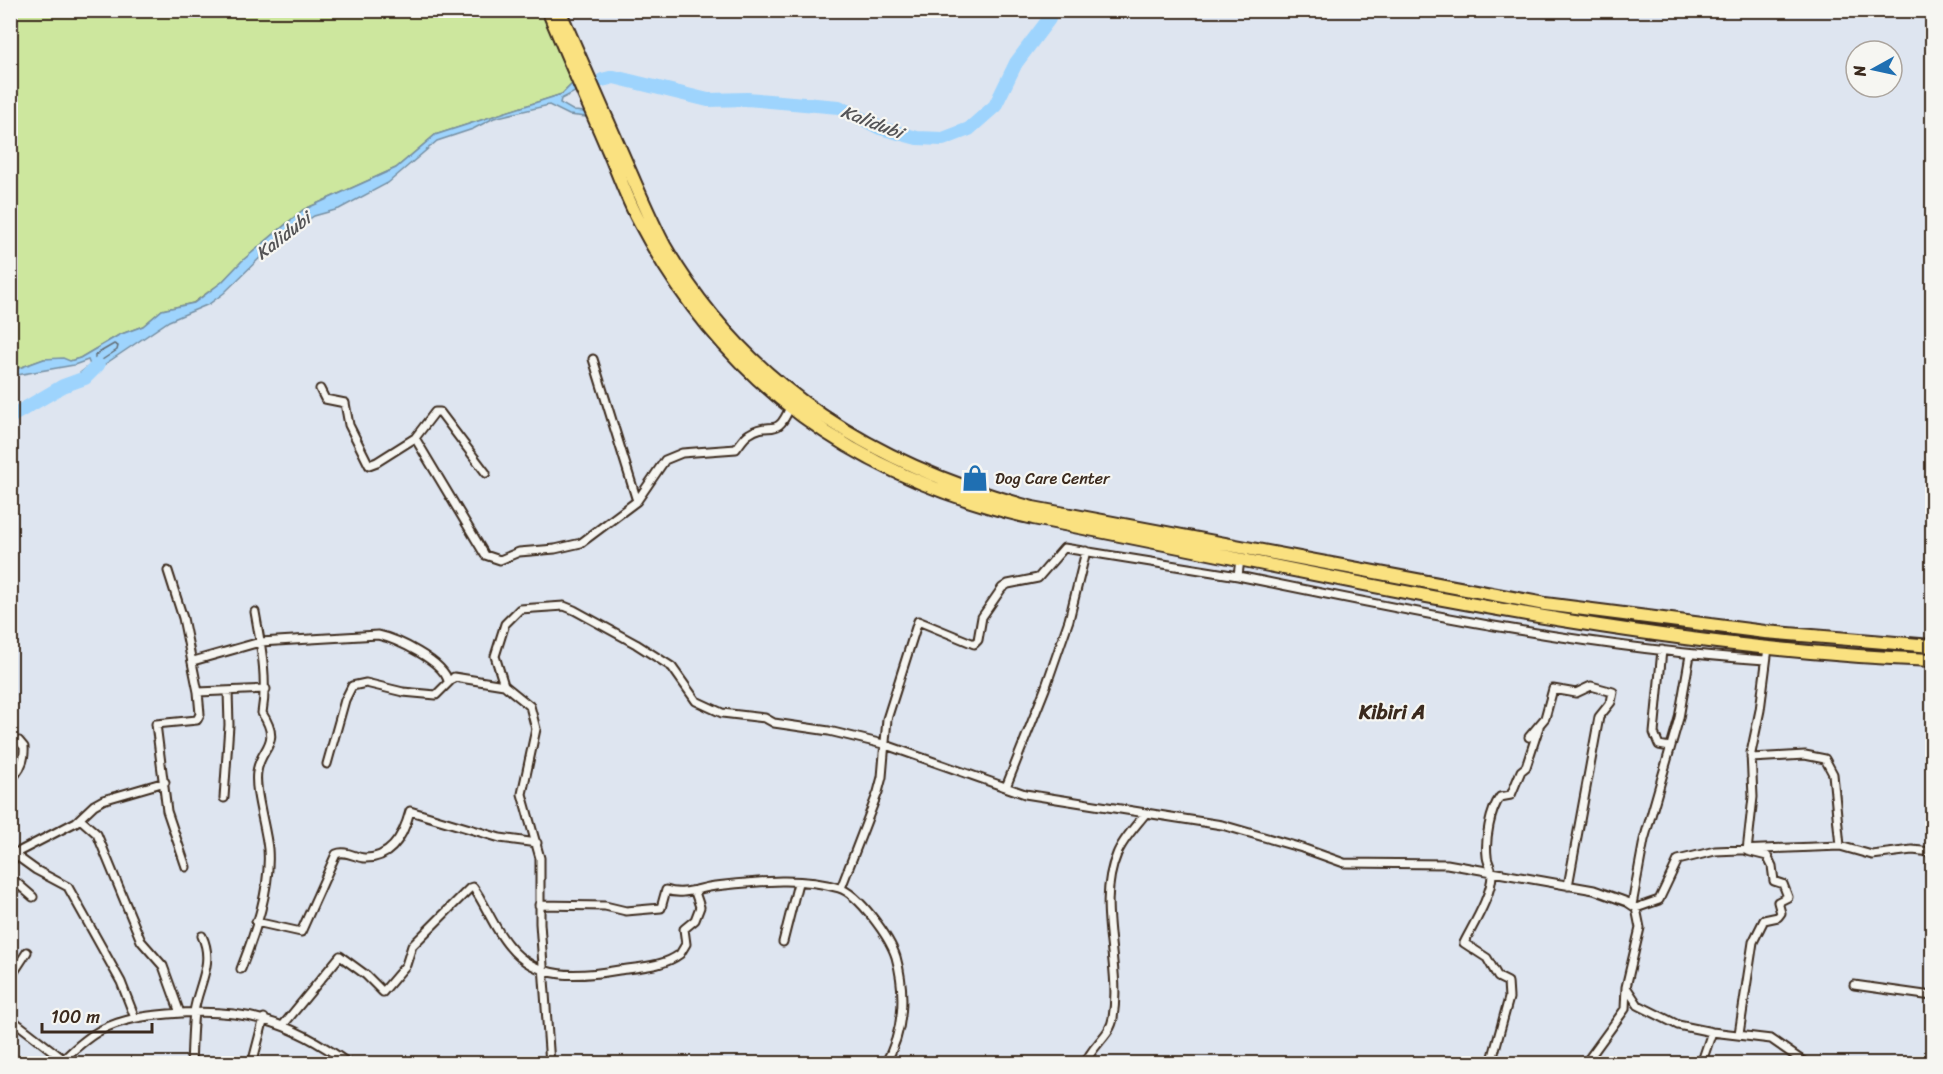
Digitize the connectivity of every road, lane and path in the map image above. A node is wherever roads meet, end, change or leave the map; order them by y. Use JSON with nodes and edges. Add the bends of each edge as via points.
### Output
{"nodes":[{"id":1,"x":548,"y":10,"type":"edge"},
{"id":2,"x":559,"y":10,"type":"edge"},
{"id":3,"x":644,"y":217,"type":"junction"},
{"id":4,"x":593,"y":359,"type":"dead end"},
{"id":5,"x":320,"y":389,"type":"dead end"},
{"id":6,"x":790,"y":408,"type":"junction"},
{"id":7,"x":415,"y":438,"type":"junction"},
{"id":8,"x":486,"y":473,"type":"dead end"},
{"id":9,"x":637,"y":501,"type":"junction"},
{"id":10,"x":1086,"y":551,"type":"junction"},
{"id":11,"x":1240,"y":558,"type":"junction"},
{"id":12,"x":168,"y":571,"type":"dead end"},
{"id":13,"x":1238,"y":576,"type":"junction"},
{"id":14,"x":255,"y":612,"type":"dead end"},
{"id":15,"x":1578,"y":621,"type":"junction"},
{"id":16,"x":1576,"y":638,"type":"junction"},
{"id":17,"x":260,"y":642,"type":"junction"},
{"id":18,"x":1932,"y":646,"type":"edge"},
{"id":19,"x":1768,"y":648,"type":"junction"},
{"id":20,"x":1662,"y":650,"type":"junction"},
{"id":21,"x":1690,"y":655,"type":"junction"},
{"id":22,"x":1765,"y":660,"type":"junction"},
{"id":23,"x":1932,"y":660,"type":"edge"},
{"id":24,"x":193,"y":661,"type":"junction"},
{"id":25,"x":448,"y":681,"type":"junction"},
{"id":26,"x":504,"y":685,"type":"junction"},
{"id":27,"x":266,"y":689,"type":"junction"},
{"id":28,"x":228,"y":691,"type":"junction"},
{"id":29,"x":198,"y":692,"type":"junction"},
{"id":30,"x":1539,"y":727,"type":"junction"},
{"id":31,"x":1529,"y":737,"type":"dead end"},
{"id":32,"x":19,"y":741,"type":"dead end"},
{"id":33,"x":883,"y":744,"type":"junction"},
{"id":34,"x":1670,"y":747,"type":"junction"},
{"id":35,"x":1751,"y":758,"type":"junction"},
{"id":36,"x":327,"y":764,"type":"dead end"},
{"id":37,"x":10,"y":780,"type":"edge"},
{"id":38,"x":165,"y":782,"type":"junction"},
{"id":39,"x":1006,"y":787,"type":"junction"},
{"id":40,"x":224,"y":798,"type":"dead end"},
{"id":41,"x":1146,"y":813,"type":"junction"},
{"id":42,"x":80,"y":819,"type":"junction"},
{"id":43,"x":537,"y":843,"type":"junction"},
{"id":44,"x":1840,"y":846,"type":"junction"},
{"id":45,"x":1747,"y":851,"type":"junction"},
{"id":46,"x":11,"y":852,"type":"edge"},
{"id":47,"x":1932,"y":852,"type":"edge"},
{"id":48,"x":186,"y":867,"type":"dead end"},
{"id":49,"x":1492,"y":874,"type":"junction"},
{"id":50,"x":10,"y":877,"type":"edge"},
{"id":51,"x":798,"y":883,"type":"junction"},
{"id":52,"x":1568,"y":886,"type":"junction"},
{"id":53,"x":841,"y":888,"type":"junction"},
{"id":54,"x":695,"y":892,"type":"junction"},
{"id":55,"x":33,"y":897,"type":"dead end"},
{"id":56,"x":539,"y":905,"type":"junction"},
{"id":57,"x":1634,"y":906,"type":"junction"},
{"id":58,"x":256,"y":922,"type":"junction"},
{"id":59,"x":202,"y":936,"type":"dead end"},
{"id":60,"x":783,"y":942,"type":"dead end"},
{"id":61,"x":27,"y":952,"type":"dead end"},
{"id":62,"x":241,"y":969,"type":"dead end"},
{"id":63,"x":545,"y":972,"type":"junction"},
{"id":64,"x":10,"y":978,"type":"edge"},
{"id":65,"x":1854,"y":985,"type":"dead end"},
{"id":66,"x":1626,"y":987,"type":"junction"},
{"id":67,"x":1932,"y":996,"type":"edge"},
{"id":68,"x":1638,"y":1005,"type":"junction"},
{"id":69,"x":1625,"y":1009,"type":"junction"},
{"id":70,"x":194,"y":1012,"type":"junction"},
{"id":71,"x":180,"y":1013,"type":"junction"},
{"id":72,"x":10,"y":1018,"type":"edge"},
{"id":73,"x":135,"y":1018,"type":"junction"},
{"id":74,"x":264,"y":1018,"type":"junction"},
{"id":75,"x":284,"y":1024,"type":"junction"},
{"id":76,"x":1712,"y":1032,"type":"junction"},
{"id":77,"x":1739,"y":1034,"type":"junction"},
{"id":78,"x":61,"y":1061,"type":"edge"},
{"id":79,"x":191,"y":1064,"type":"edge"},
{"id":80,"x":252,"y":1064,"type":"edge"},
{"id":81,"x":349,"y":1064,"type":"edge"},
{"id":82,"x":550,"y":1064,"type":"edge"},
{"id":83,"x":885,"y":1064,"type":"edge"},
{"id":84,"x":1085,"y":1064,"type":"edge"},
{"id":85,"x":1491,"y":1064,"type":"edge"},
{"id":86,"x":1585,"y":1064,"type":"edge"},
{"id":87,"x":1701,"y":1064,"type":"edge"},
{"id":88,"x":1807,"y":1064,"type":"edge"}],
"edges":[{"from":1,"to":3,"type":"highway"},
{"from":2,"to":3,"type":"highway"},
{"from":3,"to":6,"type":"highway","via":[[693,308],[735,357]]},
{"from":3,"to":18,"type":"highway","via":[[705,306],[757,364],[849,434],[917,469],[967,488],[1045,510],[1545,604],[1776,634]]},
{"from":4,"to":9,"type":"street"},
{"from":5,"to":7,"type":"street","via":[[325,399],[345,403],[349,426],[369,465]]},
{"from":6,"to":9,"type":"street","via":[[777,428],[748,434],[736,449],[682,453],[664,460]]},
{"from":6,"to":11,"type":"highway","via":[[876,464],[962,499],[1033,518]]},
{"from":7,"to":8,"type":"street","via":[[435,412],[440,412]]},
{"from":7,"to":9,"type":"street","via":[[485,555],[500,560],[519,552],[581,543]]},
{"from":10,"to":13,"type":"street"},
{"from":10,"to":33,"type":"street","via":[[1064,548],[1038,578],[1002,588],[982,617],[974,644],[918,621]]},
{"from":10,"to":39,"type":"street","via":[[1069,620]]},
{"from":11,"to":13,"type":"street"},
{"from":11,"to":15,"type":"highway"},
{"from":12,"to":24,"type":"street"},
{"from":13,"to":16,"type":"street","via":[[1501,628]]},
{"from":14,"to":17,"type":"street"},
{"from":15,"to":16,"type":"street"},
{"from":15,"to":19,"type":"highway"},
{"from":16,"to":20,"type":"street"},
{"from":17,"to":24,"type":"street"},
{"from":17,"to":25,"type":"street","via":[[378,634],[394,639],[441,668]]},
{"from":17,"to":27,"type":"street"},
{"from":19,"to":22,"type":"street"},
{"from":19,"to":23,"type":"highway"},
{"from":20,"to":21,"type":"street"},
{"from":20,"to":34,"type":"street","via":[[1654,733],[1659,745]]},
{"from":21,"to":22,"type":"street"},
{"from":21,"to":34,"type":"street"},
{"from":22,"to":35,"type":"street"},
{"from":24,"to":29,"type":"street"},
{"from":25,"to":26,"type":"street","via":[[454,677]]},
{"from":25,"to":36,"type":"street","via":[[436,695],[366,683],[352,686]]},
{"from":26,"to":33,"type":"street","via":[[495,656],[505,624],[520,609],[564,606],[672,667],[696,701],[722,713],[829,730]]},
{"from":26,"to":43,"type":"street","via":[[530,706],[536,729],[522,794]]},
{"from":27,"to":28,"type":"street"},
{"from":27,"to":58,"type":"street","via":[[262,713],[269,724],[270,744],[257,775],[268,866]]},
{"from":28,"to":29,"type":"street"},
{"from":28,"to":40,"type":"street"},
{"from":29,"to":38,"type":"street","via":[[197,720],[156,724]]},
{"from":30,"to":31,"type":"street"},
{"from":30,"to":49,"type":"street","via":[[1526,767],[1511,795],[1500,797],[1495,806],[1487,856]]},
{"from":30,"to":52,"type":"street","via":[[1553,689],[1576,693],[1591,686],[1613,692],[1611,702],[1600,713],[1595,733]]},
{"from":32,"to":37,"type":"street","via":[[25,755]]},
{"from":33,"to":39,"type":"street"},
{"from":33,"to":53,"type":"street","via":[[878,792]]},
{"from":34,"to":57,"type":"street","via":[[1644,840]]},
{"from":35,"to":44,"type":"street","via":[[1805,755],[1825,759],[1833,774]]},
{"from":35,"to":45,"type":"street","via":[[1753,804]]},
{"from":38,"to":42,"type":"street","via":[[103,800]]},
{"from":38,"to":48,"type":"street","via":[[167,811]]},
{"from":39,"to":41,"type":"street","via":[[1025,794]]},
{"from":41,"to":49,"type":"street","via":[[1222,825],[1344,863],[1447,864]]},
{"from":41,"to":84,"type":"street","via":[[1120,848],[1113,866],[1108,912],[1114,968],[1113,1019]]},
{"from":42,"to":46,"type":"street"},
{"from":42,"to":71,"type":"street","via":[[97,834],[141,941],[163,966]]},
{"from":43,"to":56,"type":"street"},
{"from":43,"to":58,"type":"street","via":[[501,838],[410,811],[404,831],[392,848],[366,858],[336,854],[301,932]]},
{"from":44,"to":45,"type":"street"},
{"from":44,"to":47,"type":"street","via":[[1872,855],[1912,849]]},
{"from":45,"to":57,"type":"street","via":[[1683,857],[1659,900]]},
{"from":45,"to":77,"type":"street","via":[[1767,856],[1774,881],[1783,884],[1788,897],[1778,902],[1778,918],[1764,920],[1755,937]]},
{"from":46,"to":73,"type":"street","via":[[68,887],[121,982]]},
{"from":49,"to":52,"type":"street"},
{"from":49,"to":85,"type":"street","via":[[1482,909],[1464,943],[1487,958],[1498,977],[1508,982],[1509,998]]},
{"from":50,"to":55,"type":"street"},
{"from":51,"to":53,"type":"street"},
{"from":51,"to":54,"type":"street","via":[[713,886]]},
{"from":51,"to":60,"type":"street"},
{"from":52,"to":57,"type":"street","via":[[1594,890]]},
{"from":53,"to":83,"type":"street","via":[[885,933],[900,970],[900,1029]]},
{"from":54,"to":56,"type":"street","via":[[666,890],[661,908],[634,911],[605,906]]},
{"from":54,"to":63,"type":"street","via":[[700,907],[684,929],[684,950],[675,958],[581,976]]},
{"from":56,"to":63,"type":"street"},
{"from":57,"to":66,"type":"street","via":[[1640,928]]},
{"from":58,"to":62,"type":"street"},
{"from":59,"to":70,"type":"street","via":[[208,964]]},
{"from":61,"to":64,"type":"street"},
{"from":63,"to":75,"type":"street","via":[[509,946],[473,887],[412,946],[406,965],[382,992],[340,956]]},
{"from":63,"to":82,"type":"street"},
{"from":65,"to":67,"type":"street"},
{"from":66,"to":68,"type":"street"},
{"from":66,"to":69,"type":"street"},
{"from":68,"to":69,"type":"street"},
{"from":68,"to":76,"type":"street","via":[[1678,1025]]},
{"from":69,"to":86,"type":"street"},
{"from":70,"to":71,"type":"street"},
{"from":70,"to":74,"type":"street","via":[[218,1011]]},
{"from":70,"to":79,"type":"street"},
{"from":71,"to":73,"type":"street"},
{"from":72,"to":78,"type":"street"},
{"from":73,"to":78,"type":"street","via":[[103,1029]]},
{"from":74,"to":75,"type":"street"},
{"from":74,"to":80,"type":"street"},
{"from":75,"to":81,"type":"street"},
{"from":76,"to":77,"type":"street"},
{"from":76,"to":87,"type":"street"},
{"from":77,"to":88,"type":"street","via":[[1771,1039]]}]}
